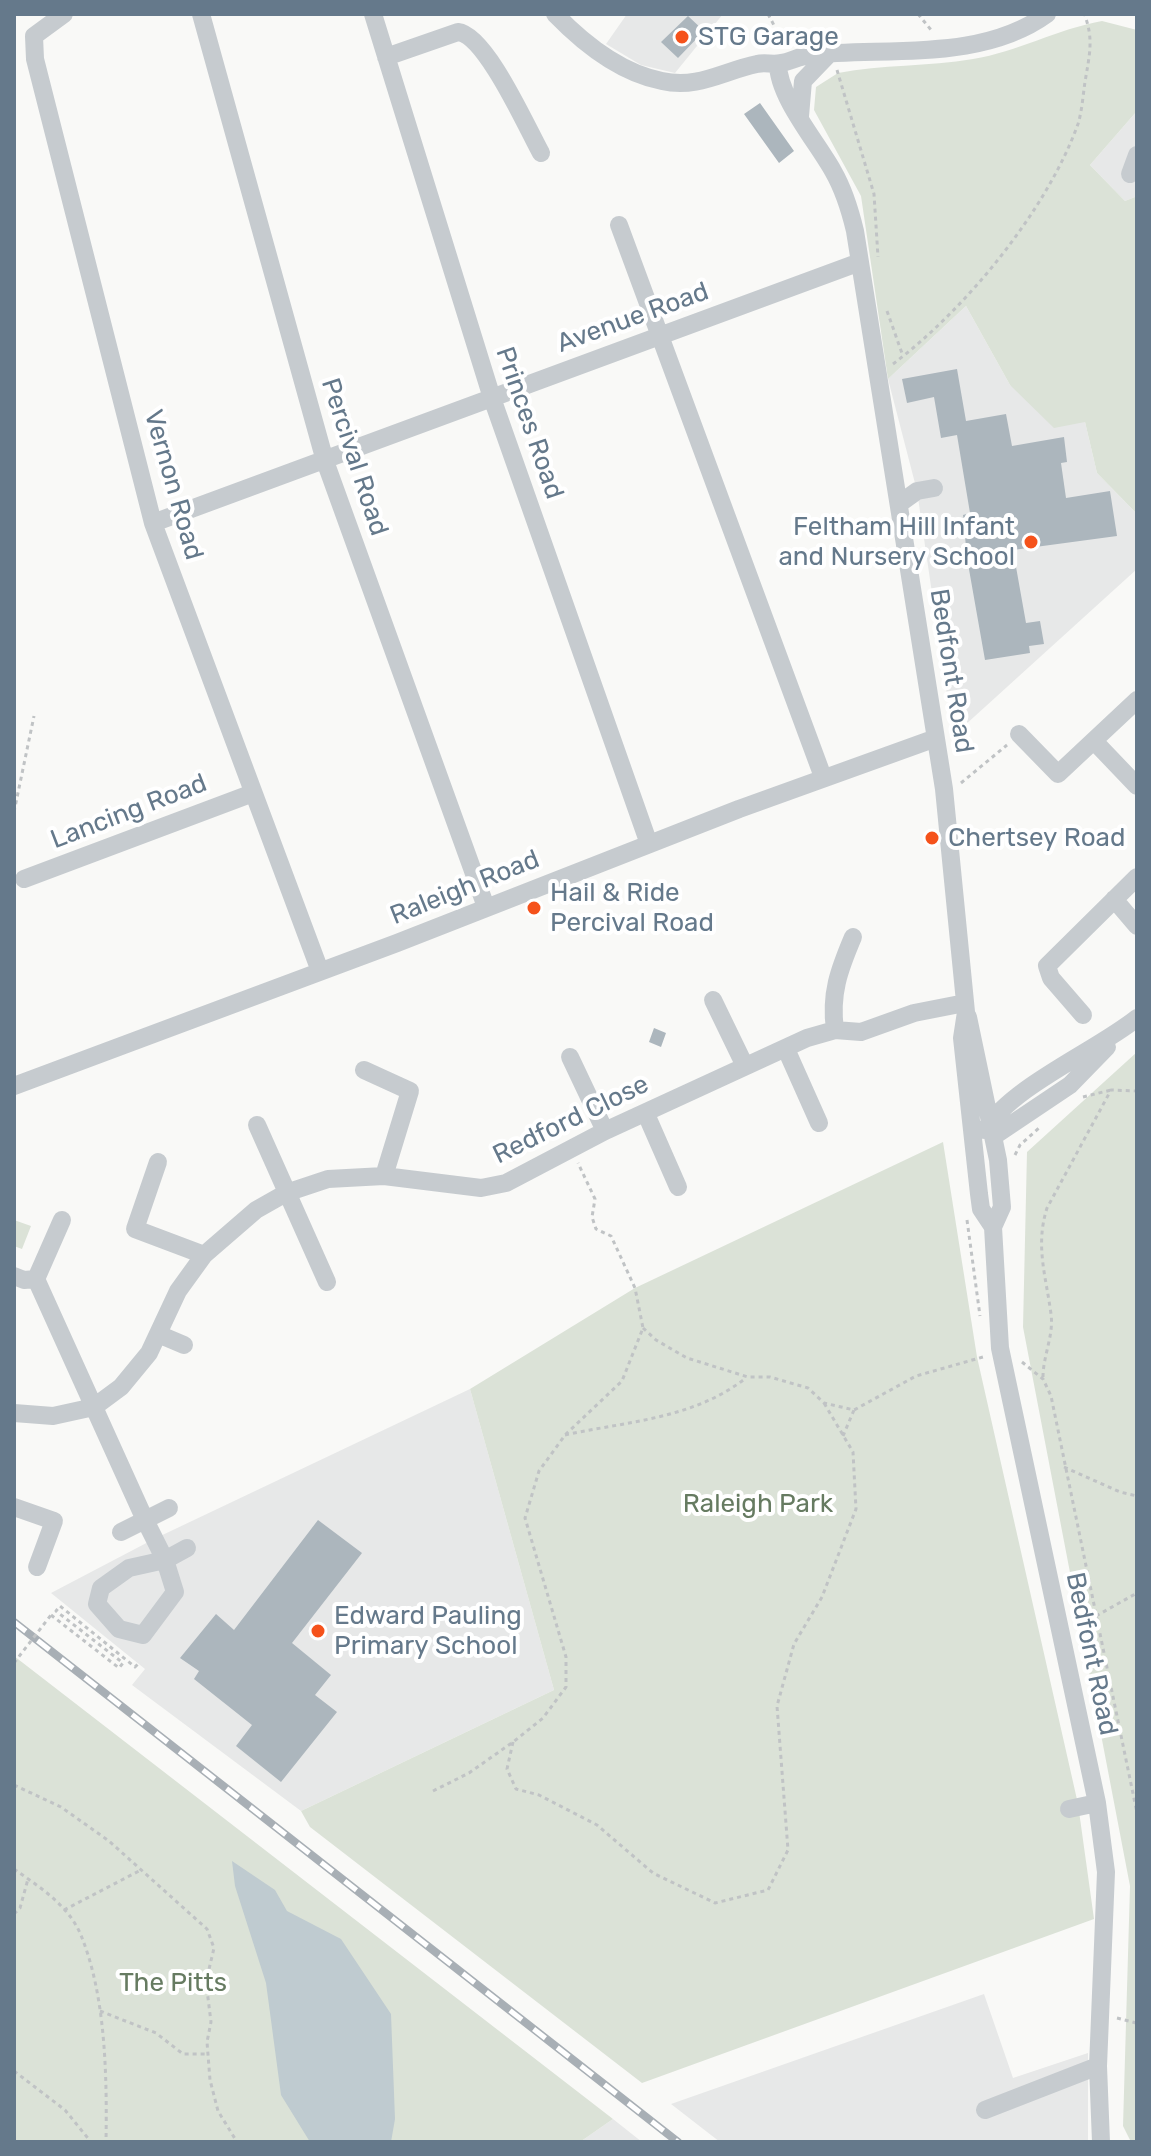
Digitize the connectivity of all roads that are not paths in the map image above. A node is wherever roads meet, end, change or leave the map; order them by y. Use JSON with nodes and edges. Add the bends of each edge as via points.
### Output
{"nodes":[{"id":1,"x":64,"y":14,"type":"edge"},
{"id":2,"x":201,"y":14,"type":"edge"},
{"id":3,"x":373,"y":14,"type":"edge"},
{"id":4,"x":555,"y":14,"type":"edge"},
{"id":5,"x":1047,"y":14,"type":"edge"},
{"id":6,"x":830,"y":54,"type":"junction"},
{"id":7,"x":386,"y":57,"type":"junction"},
{"id":8,"x":778,"y":64,"type":"junction"},
{"id":9,"x":800,"y":116,"type":"junction"},
{"id":10,"x":541,"y":153,"type":"dead end"},
{"id":11,"x":1137,"y":155,"type":"edge"},
{"id":12,"x":1130,"y":174,"type":"dead end"},
{"id":13,"x":619,"y":225,"type":"dead end"},
{"id":14,"x":860,"y":262,"type":"junction"},
{"id":15,"x":658,"y":336,"type":"junction"},
{"id":16,"x":492,"y":398,"type":"junction"},
{"id":17,"x":325,"y":461,"type":"junction"},
{"id":18,"x":934,"y":488,"type":"dead end"},
{"id":19,"x":899,"y":504,"type":"junction"},
{"id":20,"x":153,"y":523,"type":"junction"},
{"id":21,"x":1137,"y":700,"type":"edge"},
{"id":22,"x":1019,"y":734,"type":"road end"},
{"id":23,"x":936,"y":738,"type":"junction"},
{"id":24,"x":1094,"y":741,"type":"junction"},
{"id":25,"x":823,"y":777,"type":"junction"},
{"id":26,"x":1137,"y":786,"type":"edge"},
{"id":27,"x":253,"y":793,"type":"junction"},
{"id":28,"x":649,"y":844,"type":"junction"},
{"id":29,"x":1137,"y":877,"type":"edge"},
{"id":30,"x":24,"y":879,"type":"dead end"},
{"id":31,"x":1114,"y":899,"type":"junction"},
{"id":32,"x":486,"y":907,"type":"junction"},
{"id":33,"x":1137,"y":926,"type":"edge"},
{"id":34,"x":853,"y":937,"type":"dead end"},
{"id":35,"x":320,"y":971,"type":"junction"},
{"id":36,"x":713,"y":1000,"type":"dead end"},
{"id":37,"x":966,"y":1008,"type":"junction"},
{"id":38,"x":1083,"y":1015,"type":"dead end"},
{"id":39,"x":1133,"y":1022,"type":"edge"},
{"id":40,"x":835,"y":1030,"type":"junction"},
{"id":41,"x":786,"y":1049,"type":"junction"},
{"id":42,"x":570,"y":1057,"type":"dead end"},
{"id":43,"x":744,"y":1064,"type":"junction"},
{"id":44,"x":364,"y":1070,"type":"dead end"},
{"id":45,"x":14,"y":1086,"type":"edge"},
{"id":46,"x":410,"y":1091,"type":"junction"},
{"id":47,"x":429,"y":1095,"type":"dead end"},
{"id":48,"x":646,"y":1114,"type":"junction"},
{"id":49,"x":819,"y":1123,"type":"dead end"},
{"id":50,"x":257,"y":1125,"type":"dead end"},
{"id":51,"x":985,"y":1127,"type":"junction"},
{"id":52,"x":605,"y":1131,"type":"junction"},
{"id":53,"x":158,"y":1162,"type":"dead end"},
{"id":54,"x":384,"y":1176,"type":"junction"},
{"id":55,"x":678,"y":1187,"type":"dead end"},
{"id":56,"x":286,"y":1193,"type":"junction"},
{"id":57,"x":62,"y":1220,"type":"dead end"},
{"id":58,"x":993,"y":1227,"type":"junction"},
{"id":59,"x":204,"y":1255,"type":"junction"},
{"id":60,"x":14,"y":1276,"type":"edge"},
{"id":61,"x":36,"y":1279,"type":"junction"},
{"id":62,"x":327,"y":1282,"type":"dead end"},
{"id":63,"x":158,"y":1334,"type":"junction"},
{"id":64,"x":184,"y":1345,"type":"dead end"},
{"id":65,"x":94,"y":1407,"type":"junction"},
{"id":66,"x":14,"y":1413,"type":"edge"},
{"id":67,"x":14,"y":1507,"type":"edge"},
{"id":68,"x":169,"y":1508,"type":"dead end"},
{"id":69,"x":145,"y":1520,"type":"junction"},
{"id":70,"x":121,"y":1532,"type":"dead end"},
{"id":71,"x":187,"y":1548,"type":"dead end"},
{"id":72,"x":165,"y":1560,"type":"junction"},
{"id":73,"x":37,"y":1567,"type":"dead end"},
{"id":74,"x":1097,"y":1803,"type":"junction"},
{"id":75,"x":1069,"y":1809,"type":"dead end"},
{"id":76,"x":1098,"y":2066,"type":"junction"},
{"id":77,"x":985,"y":2110,"type":"dead end"},
{"id":78,"x":1101,"y":2142,"type":"edge"}],
"edges":[{"from":1,"to":20,"type":"street","name":"Vernon Road","via":[[34,36],[35,59]]},
{"from":2,"to":17,"type":"street","name":"Percival Road"},
{"from":3,"to":7,"type":"street","name":"Princes Road"},
{"from":4,"to":8,"type":"street","via":[[601,54],[662,81],[710,81],[759,63]]},
{"from":5,"to":6,"type":"street","via":[[1002,36],[967,44]]},
{"from":6,"to":8,"type":"street"},
{"from":6,"to":9,"type":"street","via":[[803,81]]},
{"from":7,"to":10,"type":"street","via":[[466,33],[481,47]]},
{"from":7,"to":16,"type":"street","name":"Princes Road"},
{"from":8,"to":9,"type":"street","name":"Bedfont Road","via":[[779,79]]},
{"from":9,"to":14,"type":"street","name":"Bedfont Road","via":[[845,195]]},
{"from":11,"to":12,"type":"street"},
{"from":13,"to":15,"type":"street"},
{"from":14,"to":15,"type":"street","name":"Avenue Road"},
{"from":14,"to":19,"type":"street","name":"Bedfont Road"},
{"from":15,"to":16,"type":"street","name":"Avenue Road"},
{"from":15,"to":25,"type":"street"},
{"from":16,"to":17,"type":"street","name":"Avenue Road"},
{"from":16,"to":28,"type":"street","name":"Princes Road"},
{"from":17,"to":20,"type":"street","name":"Avenue Road"},
{"from":17,"to":32,"type":"street","name":"Percival Road"},
{"from":18,"to":19,"type":"street","via":[[917,491]]},
{"from":19,"to":23,"type":"street","name":"Bedfont Road"},
{"from":20,"to":27,"type":"street","name":"Vernon Road"},
{"from":21,"to":24,"type":"street"},
{"from":22,"to":24,"type":"street","via":[[1058,774]]},
{"from":23,"to":25,"type":"street","name":"Raleigh Road"},
{"from":23,"to":37,"type":"street","name":"Bedfont Road"},
{"from":24,"to":26,"type":"street"},
{"from":25,"to":28,"type":"street","name":"Raleigh Road"},
{"from":27,"to":30,"type":"street","name":"Lancing Road"},
{"from":27,"to":35,"type":"street","name":"Vernon Road"},
{"from":28,"to":32,"type":"street","name":"Raleigh Road"},
{"from":29,"to":31,"type":"street"},
{"from":31,"to":33,"type":"street"},
{"from":31,"to":38,"type":"street","via":[[1047,966]]},
{"from":32,"to":35,"type":"street","name":"Raleigh Road"},
{"from":34,"to":40,"type":"street","via":[[834,983]]},
{"from":35,"to":45,"type":"street","name":"Raleigh Road"},
{"from":36,"to":43,"type":"street"},
{"from":37,"to":40,"type":"street","name":"Redford Close","via":[[914,1013],[861,1032]]},
{"from":37,"to":51,"type":"street","name":"Bedfont Road","via":[[974,1030]]},
{"from":39,"to":51,"type":"street","via":[[1070,1085]]},
{"from":40,"to":41,"type":"street","name":"Redford Close"},
{"from":41,"to":43,"type":"street","name":"Redford Close"},
{"from":41,"to":49,"type":"street"},
{"from":42,"to":52,"type":"street"},
{"from":43,"to":48,"type":"street","name":"Redford Close"},
{"from":44,"to":46,"type":"street"},
{"from":46,"to":47,"type":"street"},
{"from":46,"to":54,"type":"street"},
{"from":48,"to":52,"type":"street","name":"Redford Close"},
{"from":48,"to":55,"type":"street"},
{"from":50,"to":56,"type":"street"},
{"from":51,"to":58,"type":"street","name":"Bedfont Road","via":[[1002,1207]]},
{"from":51,"to":58,"type":"street","name":"Bedfont Road","via":[[976,1150],[981,1209]]},
{"from":52,"to":54,"type":"street","name":"Redford Close","via":[[478,1194]]},
{"from":53,"to":59,"type":"street","via":[[135,1229]]},
{"from":54,"to":56,"type":"street","name":"Redford Close","via":[[328,1179]]},
{"from":56,"to":59,"type":"street","name":"Redford Close","via":[[256,1210]]},
{"from":56,"to":62,"type":"street"},
{"from":57,"to":61,"type":"street"},
{"from":58,"to":74,"type":"street","name":"Bedfont Road","via":[[1000,1348]]},
{"from":59,"to":63,"type":"street","name":"Redford Close","via":[[178,1291]]},
{"from":60,"to":61,"type":"street"},
{"from":61,"to":65,"type":"street"},
{"from":63,"to":64,"type":"street"},
{"from":63,"to":65,"type":"street","name":"Redford Close","via":[[136,1371]]},
{"from":65,"to":66,"type":"street","name":"Redford Close","via":[[53,1416]]},
{"from":65,"to":69,"type":"street"},
{"from":67,"to":73,"type":"street","via":[[54,1521]]},
{"from":68,"to":69,"type":"street"},
{"from":69,"to":70,"type":"street"},
{"from":69,"to":72,"type":"street"},
{"from":71,"to":72,"type":"street"},
{"from":72,"to":72,"type":"street","via":[[175,1592],[143,1635],[119,1629],[97,1604],[101,1588],[129,1568]]},
{"from":74,"to":75,"type":"street"},
{"from":74,"to":76,"type":"street","name":"Bedfont Road","via":[[1106,1872]]},
{"from":76,"to":77,"type":"street"},
{"from":76,"to":78,"type":"street","name":"Bedfont Road"}]}
